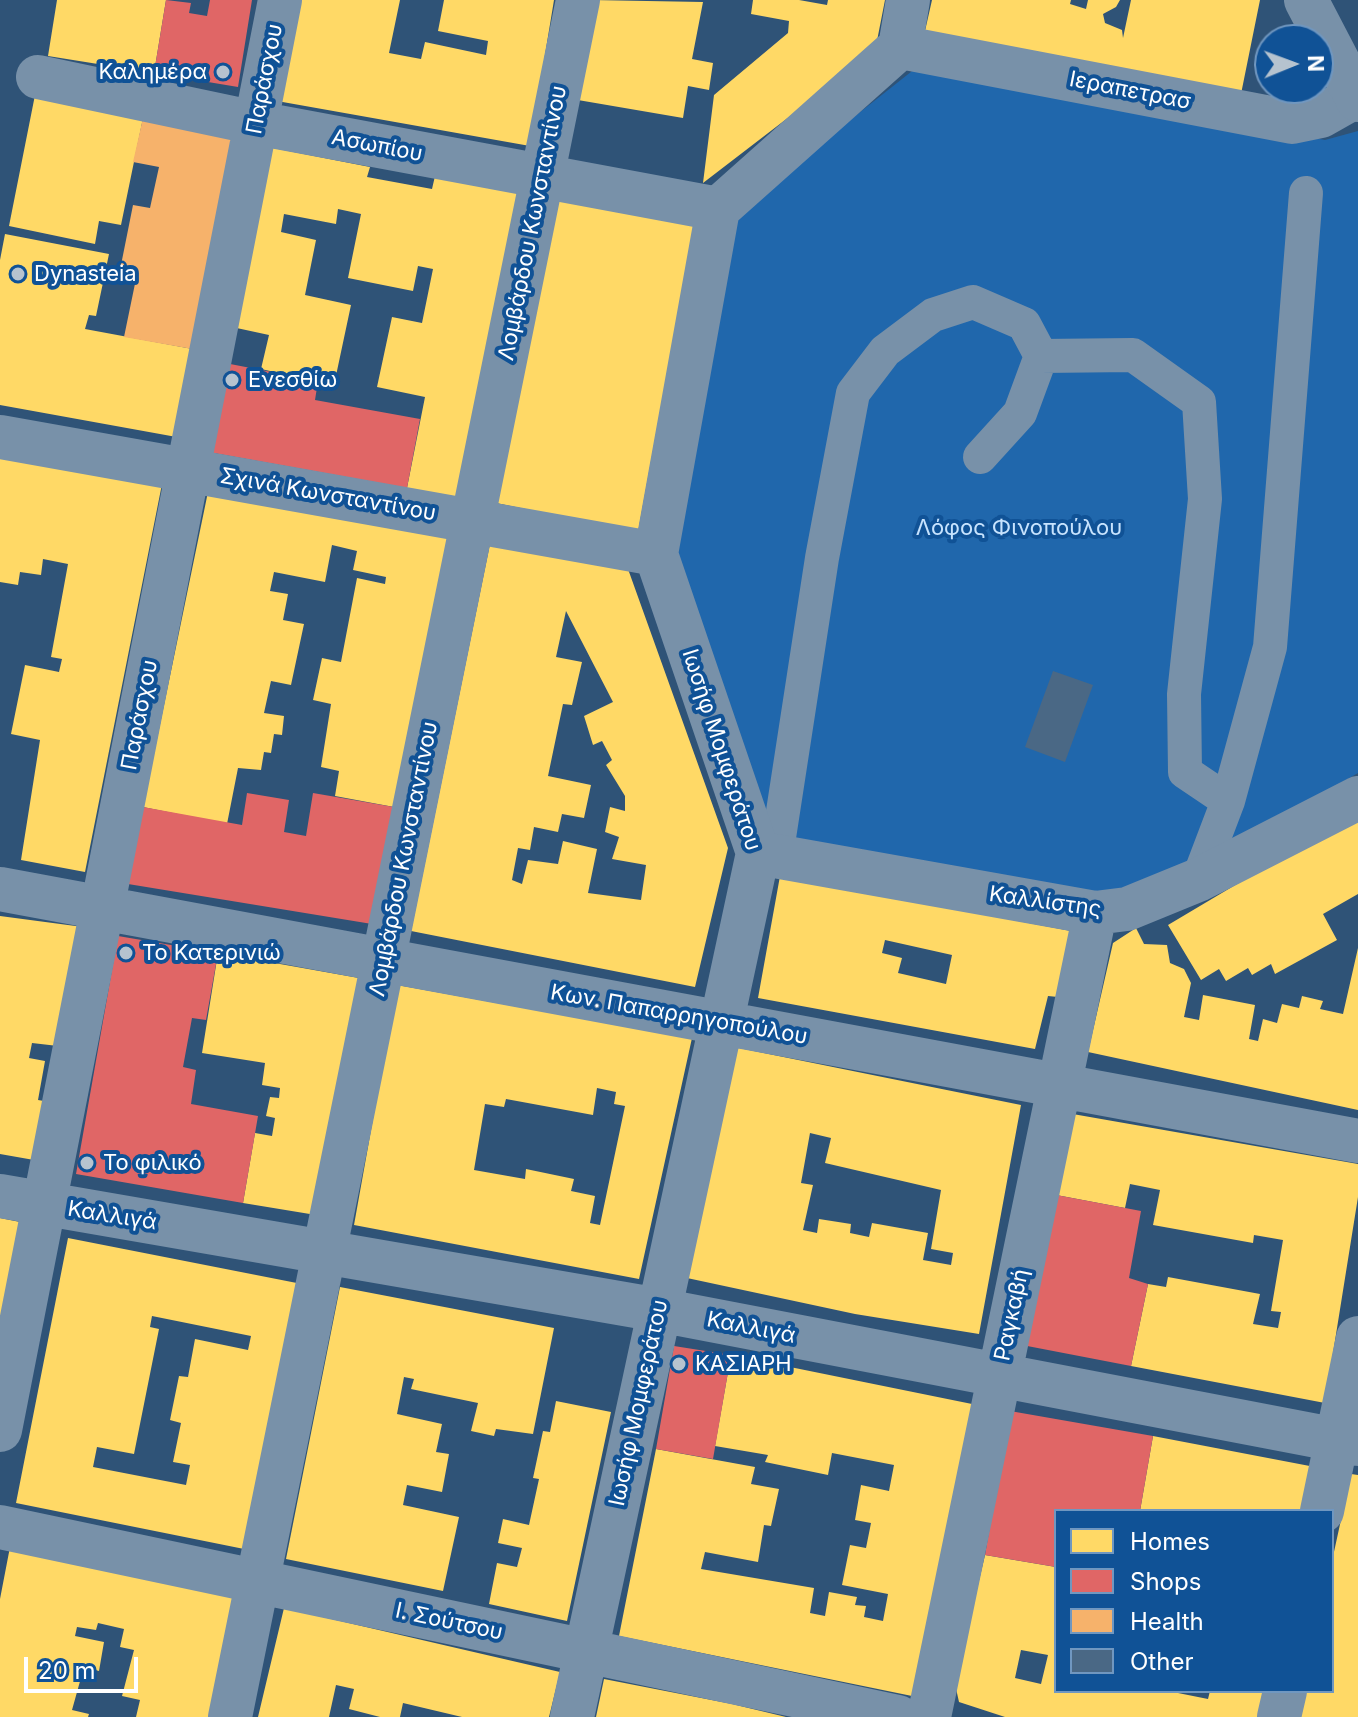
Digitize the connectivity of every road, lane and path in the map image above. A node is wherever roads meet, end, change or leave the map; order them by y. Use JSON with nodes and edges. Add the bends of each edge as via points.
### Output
{"nodes":[{"id":1,"x":280,"y":0,"type":"edge"},
{"id":2,"x":578,"y":0,"type":"edge"},
{"id":3,"x":908,"y":0,"type":"edge"},
{"id":4,"x":1306,"y":0,"type":"edge"},
{"id":5,"x":1333,"y":0,"type":"edge"},
{"id":6,"x":1319,"y":24,"type":"edge"},
{"id":7,"x":1331,"y":24,"type":"edge"},
{"id":8,"x":900,"y":47,"type":"junction"},
{"id":9,"x":1334,"y":54,"type":"edge"},
{"id":10,"x":38,"y":77,"type":"dead end"},
{"id":11,"x":1357,"y":98,"type":"edge"},
{"id":12,"x":256,"y":123,"type":"junction"},
{"id":13,"x":542,"y":177,"type":"junction"},
{"id":14,"x":1306,"y":193,"type":"dead end"},
{"id":15,"x":718,"y":209,"type":"junction"},
{"id":16,"x":1041,"y":356,"type":"junction"},
{"id":17,"x":0,"y":437,"type":"edge"},
{"id":18,"x":980,"y":457,"type":"dead end"},
{"id":19,"x":188,"y":471,"type":"junction"},
{"id":20,"x":473,"y":519,"type":"junction"},
{"id":21,"x":656,"y":554,"type":"junction"},
{"id":22,"x":1358,"y":798,"type":"edge"},
{"id":23,"x":1228,"y":801,"type":"junction"},
{"id":24,"x":767,"y":855,"type":"junction"},
{"id":25,"x":1198,"y":880,"type":"junction"},
{"id":26,"x":0,"y":889,"type":"edge"},
{"id":27,"x":102,"y":908,"type":"junction"},
{"id":28,"x":1095,"y":913,"type":"junction"},
{"id":29,"x":384,"y":960,"type":"junction"},
{"id":30,"x":722,"y":1023,"type":"junction"},
{"id":31,"x":1059,"y":1086,"type":"junction"},
{"id":32,"x":1358,"y":1141,"type":"edge"},
{"id":33,"x":0,"y":1196,"type":"edge"},
{"id":34,"x":44,"y":1205,"type":"junction"},
{"id":35,"x":325,"y":1250,"type":"junction"},
{"id":36,"x":659,"y":1310,"type":"junction"},
{"id":37,"x":1358,"y":1338,"type":"edge"},
{"id":38,"x":999,"y":1375,"type":"junction"},
{"id":39,"x":0,"y":1430,"type":"edge"},
{"id":40,"x":1348,"y":1442,"type":"edge"},
{"id":41,"x":1323,"y":1509,"type":"edge"},
{"id":42,"x":0,"y":1527,"type":"edge"},
{"id":43,"x":257,"y":1582,"type":"junction"},
{"id":44,"x":586,"y":1651,"type":"junction"},
{"id":45,"x":1285,"y":1693,"type":"edge"},
{"id":46,"x":230,"y":1717,"type":"edge"},
{"id":47,"x":572,"y":1717,"type":"edge"},
{"id":48,"x":898,"y":1717,"type":"edge"},
{"id":49,"x":929,"y":1717,"type":"edge"},
{"id":50,"x":1279,"y":1717,"type":"edge"}],
"edges":[{"from":1,"to":12,"type":"street","name":"Παράσχου"},
{"from":2,"to":13,"type":"street","name":"Λομβάρδου Κωνσταντίνου"},
{"from":3,"to":8,"type":"street"},
{"from":4,"to":6,"type":"street"},
{"from":5,"to":7,"type":"street"},
{"from":8,"to":11,"type":"street","name":"Ιεραπετρασ","via":[[1292,122],[1321,116]]},
{"from":8,"to":15,"type":"street"},
{"from":9,"to":11,"type":"street"},
{"from":10,"to":12,"type":"street","name":"Ασωπίου"},
{"from":12,"to":13,"type":"street","name":"Ασωπίου"},
{"from":12,"to":19,"type":"street","name":"Παράσχου"},
{"from":13,"to":15,"type":"street","name":"Ασωπίου"},
{"from":13,"to":20,"type":"street","name":"Λομβάρδου Κωνσταντίνου"},
{"from":14,"to":23,"type":"street","via":[[1270,647]]},
{"from":15,"to":21,"type":"street","name":"Ιωσήφ Μομφεράτου"},
{"from":16,"to":18,"type":"street","via":[[1020,413]]},
{"from":16,"to":23,"type":"street","via":[[1133,355],[1199,402],[1205,499],[1184,694],[1185,772]]},
{"from":16,"to":24,"type":"street","via":[[1024,324],[973,302],[933,315],[885,351],[853,393]]},
{"from":17,"to":19,"type":"street","name":"Σχινά Κωνσταντίνου"},
{"from":19,"to":20,"type":"street","name":"Σχινά Κωνσταντίνου"},
{"from":19,"to":27,"type":"street","name":"Παράσχου"},
{"from":20,"to":21,"type":"street","name":"Σχινά Κωνσταντίνου"},
{"from":20,"to":29,"type":"street","name":"Λομβάρδου Κωνσταντίνου"},
{"from":21,"to":24,"type":"street","name":"Ιωσήφ Μομφεράτου"},
{"from":22,"to":25,"type":"street","name":"Καλλίστης"},
{"from":23,"to":25,"type":"street"},
{"from":24,"to":28,"type":"street","name":"Καλλίστης"},
{"from":24,"to":30,"type":"street","name":"Ιωσήφ Μομφεράτου"},
{"from":25,"to":28,"type":"street","name":"Καλλίστης","via":[[1127,909]]},
{"from":26,"to":27,"type":"street","name":"Κων. Παπαρρηγοπούλου"},
{"from":27,"to":29,"type":"street","name":"Κων. Παπαρρηγοπούλου"},
{"from":27,"to":34,"type":"street","name":"Παράσχου"},
{"from":28,"to":31,"type":"street","name":"Ραγκαβή"},
{"from":29,"to":30,"type":"street","name":"Κων. Παπαρρηγοπούλου"},
{"from":29,"to":35,"type":"street","name":"Λομβάρδου Κωνσταντίνου"},
{"from":30,"to":31,"type":"street","name":"Κων. Παπαρρηγοπούλου"},
{"from":30,"to":36,"type":"street","name":"Ιωσήφ Μομφεράτου"},
{"from":31,"to":32,"type":"street","name":"Κων. Παπαρρηγοπούλου"},
{"from":31,"to":38,"type":"street","name":"Ραγκαβή"},
{"from":33,"to":34,"type":"street","name":"Καλλιγά"},
{"from":34,"to":35,"type":"street","name":"Καλλιγά"},
{"from":34,"to":39,"type":"street","name":"Παράσχου"},
{"from":35,"to":36,"type":"street","name":"Καλλιγά"},
{"from":35,"to":43,"type":"street","name":"Λομβάρδου Κωνσταντίνου"},
{"from":36,"to":38,"type":"street","name":"Καλλιγά"},
{"from":36,"to":44,"type":"street","name":"Ιωσήφ Μομφεράτου"},
{"from":37,"to":40,"type":"street"},
{"from":38,"to":40,"type":"street","name":"Καλλιγά"},
{"from":38,"to":49,"type":"street","name":"Ραγκαβή"},
{"from":40,"to":41,"type":"street"},
{"from":42,"to":43,"type":"street","name":"Ι. Σούτσου"},
{"from":43,"to":44,"type":"street","name":"Ι. Σούτσου"},
{"from":43,"to":46,"type":"street","name":"Λομβάρδου Κωνσταντίνου"},
{"from":44,"to":47,"type":"street","name":"Ιωσήφ Μομφεράτου"},
{"from":44,"to":48,"type":"street","name":"Ι. Σούτσου"},
{"from":45,"to":50,"type":"street"}]}
